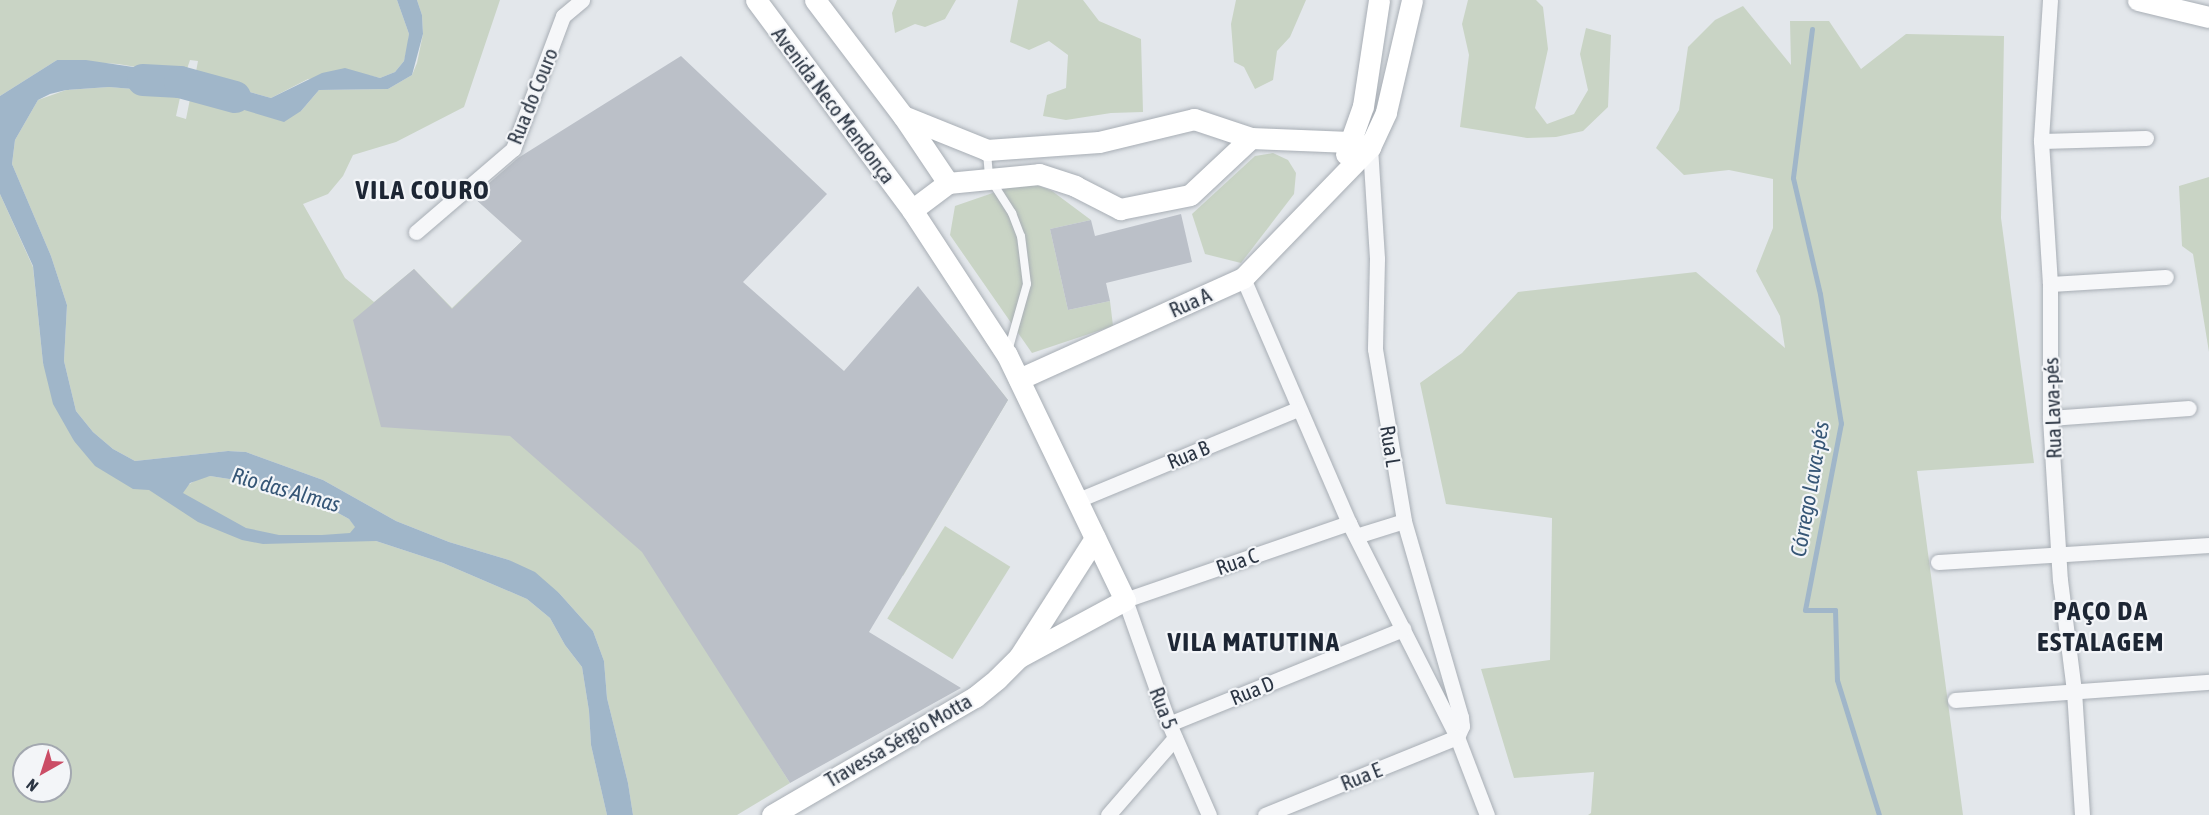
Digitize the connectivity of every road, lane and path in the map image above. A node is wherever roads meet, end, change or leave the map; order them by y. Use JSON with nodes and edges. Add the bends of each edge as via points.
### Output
{"nodes":[{"id":1,"x":582,"y":0,"type":"edge"},
{"id":2,"x":756,"y":0,"type":"edge"},
{"id":3,"x":815,"y":0,"type":"edge"},
{"id":4,"x":1379,"y":0,"type":"edge"},
{"id":5,"x":1412,"y":0,"type":"edge"},
{"id":6,"x":2050,"y":0,"type":"edge"},
{"id":7,"x":2138,"y":0,"type":"edge"},
{"id":8,"x":2209,"y":17,"type":"edge"},
{"id":9,"x":903,"y":116,"type":"junction"},
{"id":10,"x":1251,"y":138,"type":"junction"},
{"id":11,"x":2146,"y":138,"type":"dead end"},
{"id":12,"x":2041,"y":141,"type":"junction"},
{"id":13,"x":1360,"y":144,"type":"junction"},
{"id":14,"x":987,"y":150,"type":"junction"},
{"id":15,"x":989,"y":177,"type":"junction"},
{"id":16,"x":948,"y":183,"type":"junction"},
{"id":17,"x":912,"y":210,"type":"junction"},
{"id":18,"x":416,"y":232,"type":"dead end"},
{"id":19,"x":2166,"y":277,"type":"dead end"},
{"id":20,"x":1243,"y":278,"type":"junction"},
{"id":21,"x":2050,"y":284,"type":"junction"},
{"id":22,"x":1007,"y":355,"type":"junction"},
{"id":23,"x":1018,"y":379,"type":"junction"},
{"id":24,"x":2189,"y":408,"type":"dead end"},
{"id":25,"x":1298,"y":409,"type":"junction"},
{"id":26,"x":2050,"y":418,"type":"junction"},
{"id":27,"x":1078,"y":500,"type":"junction"},
{"id":28,"x":1404,"y":521,"type":"junction"},
{"id":29,"x":1353,"y":529,"type":"junction"},
{"id":30,"x":1095,"y":538,"type":"junction"},
{"id":31,"x":2209,"y":545,"type":"edge"},
{"id":32,"x":2059,"y":555,"type":"junction"},
{"id":33,"x":1938,"y":562,"type":"dead end"},
{"id":34,"x":1125,"y":600,"type":"junction"},
{"id":35,"x":1402,"y":629,"type":"junction"},
{"id":36,"x":1019,"y":657,"type":"junction"},
{"id":37,"x":2209,"y":682,"type":"edge"},
{"id":38,"x":2074,"y":691,"type":"junction"},
{"id":39,"x":1955,"y":700,"type":"dead end"},
{"id":40,"x":1172,"y":731,"type":"junction"},
{"id":41,"x":1456,"y":737,"type":"junction"},
{"id":42,"x":772,"y":815,"type":"edge"},
{"id":43,"x":1108,"y":815,"type":"edge"},
{"id":44,"x":1209,"y":815,"type":"edge"},
{"id":45,"x":1265,"y":815,"type":"edge"},
{"id":46,"x":1487,"y":815,"type":"edge"},
{"id":47,"x":2082,"y":815,"type":"edge"}],
"edges":[{"from":1,"to":18,"type":"street","name":"Rua do Couro","via":[[564,15],[513,149]]},
{"from":2,"to":17,"type":"street","name":"Avenida Neco Mendonça"},
{"from":3,"to":9,"type":"street"},
{"from":4,"to":13,"type":"street"},
{"from":5,"to":13,"type":"street","via":[[1386,112]]},
{"from":6,"to":12,"type":"street","name":"Rua Lava-pés"},
{"from":7,"to":8,"type":"street"},
{"from":9,"to":14,"type":"street"},
{"from":9,"to":16,"type":"street"},
{"from":10,"to":13,"type":"street"},
{"from":10,"to":14,"type":"street","via":[[1194,119],[1099,142]]},
{"from":10,"to":15,"type":"street","via":[[1190,195],[1120,209],[1075,186],[1039,174]]},
{"from":11,"to":12,"type":"street"},
{"from":12,"to":21,"type":"street","name":"Rua Lava-pés"},
{"from":13,"to":20,"type":"street","name":"Rua A","via":[[1334,184]]},
{"from":13,"to":28,"type":"street","name":"Rua L","via":[[1377,259],[1375,349]]},
{"from":14,"to":15,"type":"lane"},
{"from":15,"to":16,"type":"street"},
{"from":15,"to":22,"type":"lane","via":[[1012,213],[1021,236],[1027,284]]},
{"from":16,"to":17,"type":"street"},
{"from":17,"to":22,"type":"street","name":"Avenida Neco Mendonça"},
{"from":19,"to":21,"type":"street"},
{"from":20,"to":23,"type":"street","name":"Rua A"},
{"from":20,"to":25,"type":"street","name":"Rua L"},
{"from":21,"to":26,"type":"street","name":"Rua Lava-pés"},
{"from":22,"to":23,"type":"street","name":"Avenida Neco Mendonça"},
{"from":23,"to":27,"type":"street","name":"Avenida Neco Mendonça"},
{"from":24,"to":26,"type":"street"},
{"from":25,"to":27,"type":"street","name":"Rua B"},
{"from":25,"to":29,"type":"street","name":"Rua L"},
{"from":26,"to":32,"type":"street","name":"Rua Lava-pés"},
{"from":27,"to":30,"type":"street","name":"Avenida Neco Mendonça"},
{"from":28,"to":29,"type":"street","name":"Rua C"},
{"from":28,"to":41,"type":"street","name":"Rua L","via":[[1461,717],[1462,726]]},
{"from":29,"to":34,"type":"street","name":"Rua C"},
{"from":29,"to":35,"type":"street","name":"Rua L"},
{"from":30,"to":34,"type":"street","name":"Avenida Neco Mendonça"},
{"from":30,"to":36,"type":"street"},
{"from":31,"to":32,"type":"street"},
{"from":32,"to":33,"type":"street"},
{"from":32,"to":38,"type":"street","name":"Rua Lava-pés"},
{"from":34,"to":36,"type":"street"},
{"from":34,"to":40,"type":"street","name":"Rua 5"},
{"from":35,"to":40,"type":"street","name":"Rua D"},
{"from":35,"to":41,"type":"street","name":"Rua L"},
{"from":36,"to":42,"type":"street","name":"Travessa Sérgio Motta","via":[[975,697]]},
{"from":37,"to":38,"type":"street"},
{"from":38,"to":39,"type":"street"},
{"from":38,"to":47,"type":"street","name":"Rua Lava-pés"},
{"from":40,"to":43,"type":"street"},
{"from":40,"to":44,"type":"street","name":"Rua 5"},
{"from":41,"to":45,"type":"street","name":"Rua E"},
{"from":41,"to":46,"type":"street","name":"Rua L"}]}
